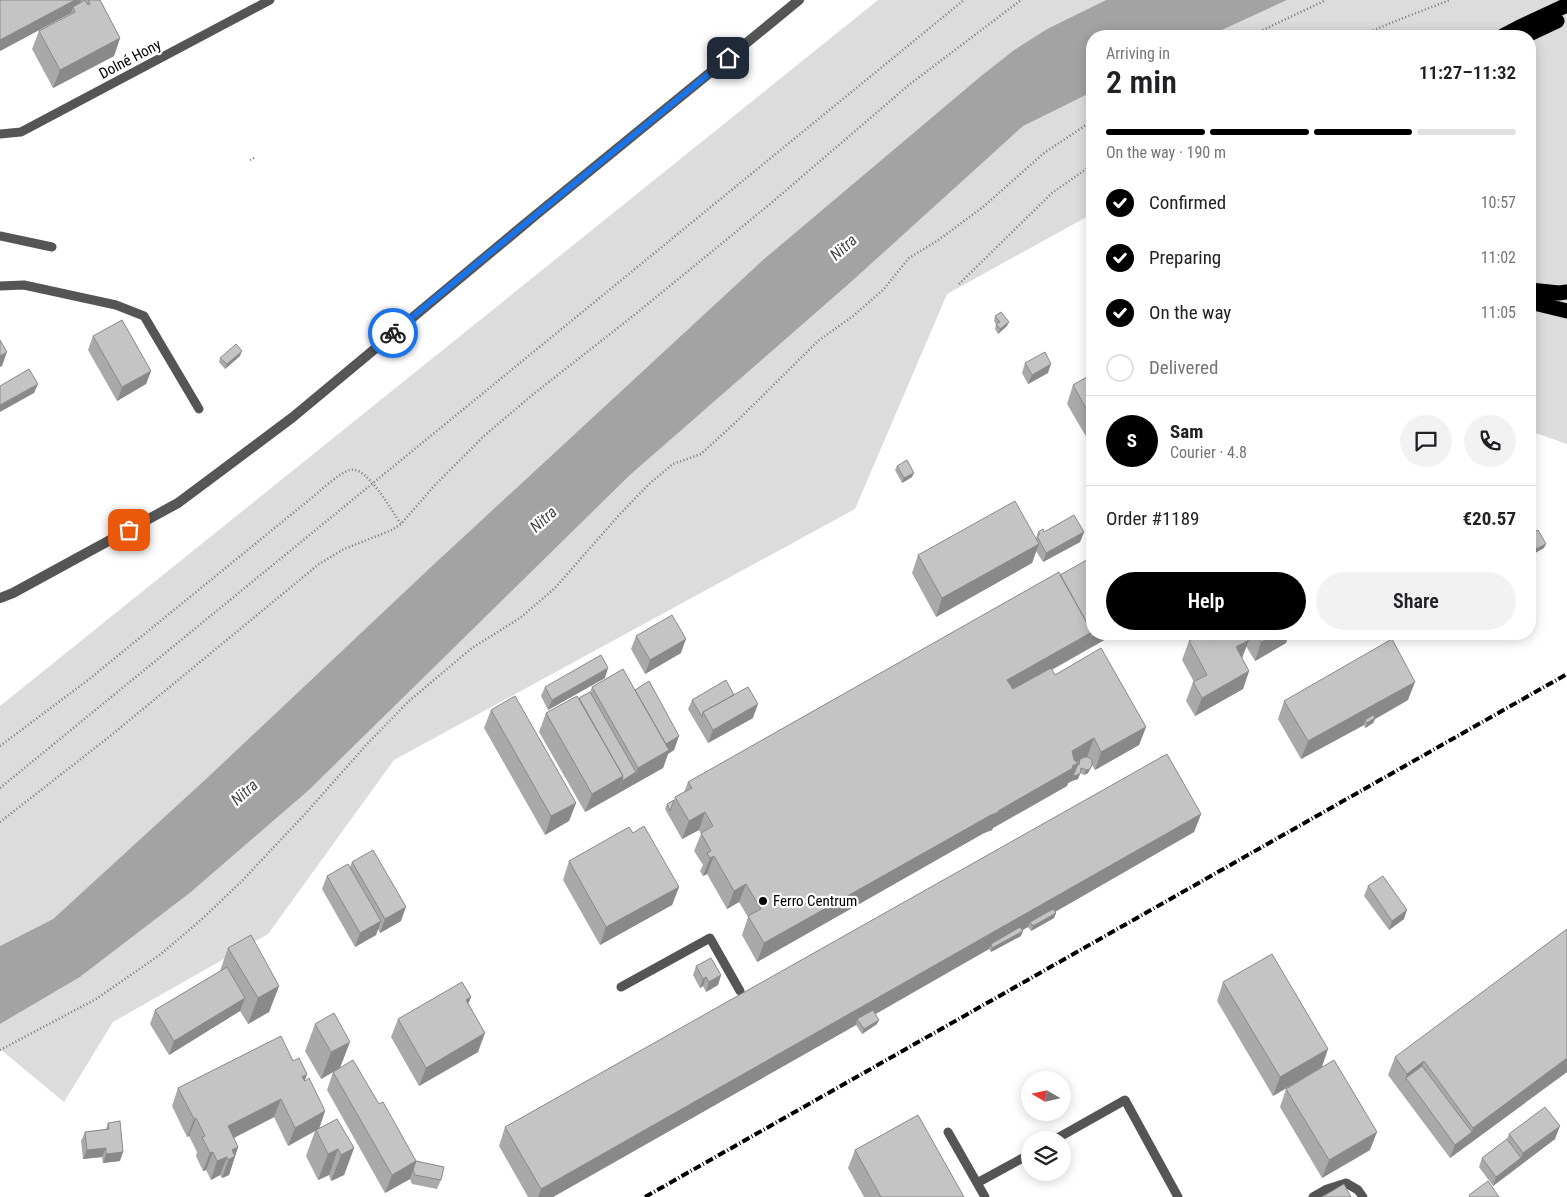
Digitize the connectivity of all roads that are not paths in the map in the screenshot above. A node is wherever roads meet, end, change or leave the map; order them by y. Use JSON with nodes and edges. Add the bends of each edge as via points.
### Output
{"nodes":[{"id":1,"x":270,"y":0,"type":"edge"},
{"id":2,"x":799,"y":0,"type":"edge"},
{"id":3,"x":1567,"y":5,"type":"edge"},
{"id":4,"x":1567,"y":17,"type":"edge"},
{"id":5,"x":1514,"y":30,"type":"edge"},
{"id":6,"x":1536,"y":31,"type":"edge"},
{"id":7,"x":0,"y":134,"type":"edge"},
{"id":8,"x":0,"y":236,"type":"edge"},
{"id":9,"x":52,"y":247,"type":"dead end"},
{"id":10,"x":0,"y":286,"type":"edge"},
{"id":11,"x":1536,"y":291,"type":"edge"},
{"id":12,"x":1567,"y":292,"type":"edge"},
{"id":13,"x":1536,"y":303,"type":"edge"},
{"id":14,"x":1567,"y":311,"type":"edge"},
{"id":15,"x":199,"y":409,"type":"dead end"},
{"id":16,"x":0,"y":598,"type":"edge"},
{"id":17,"x":621,"y":987,"type":"dead end"},
{"id":18,"x":740,"y":991,"type":"dead end"},
{"id":19,"x":1070,"y":1131,"type":"edge"},
{"id":20,"x":948,"y":1132,"type":"dead end"},
{"id":21,"x":1021,"y":1159,"type":"edge"},
{"id":22,"x":978,"y":1183,"type":"junction"},
{"id":23,"x":985,"y":1197,"type":"edge"},
{"id":24,"x":1178,"y":1197,"type":"edge"},
{"id":25,"x":1313,"y":1197,"type":"edge"},
{"id":26,"x":1363,"y":1197,"type":"edge"}],
"edges":[{"from":1,"to":7,"type":"lane","name":"Dolné Hony","via":[[21,132]]},
{"from":2,"to":16,"type":"street","via":[[293,417],[178,503]]},
{"from":3,"to":5,"type":"highway"},
{"from":4,"to":6,"type":"highway"},
{"from":8,"to":9,"type":"lane"},
{"from":10,"to":15,"type":"lane","via":[[24,285],[116,305],[144,316]]},
{"from":11,"to":12,"type":"highway"},
{"from":13,"to":14,"type":"highway"},
{"from":17,"to":18,"type":"lane","via":[[710,938]]},
{"from":19,"to":24,"type":"lane","via":[[1125,1100]]},
{"from":20,"to":22,"type":"lane"},
{"from":21,"to":22,"type":"lane"},
{"from":22,"to":23,"type":"lane"},
{"from":25,"to":26,"type":"lane","via":[[1346,1183]]}]}
